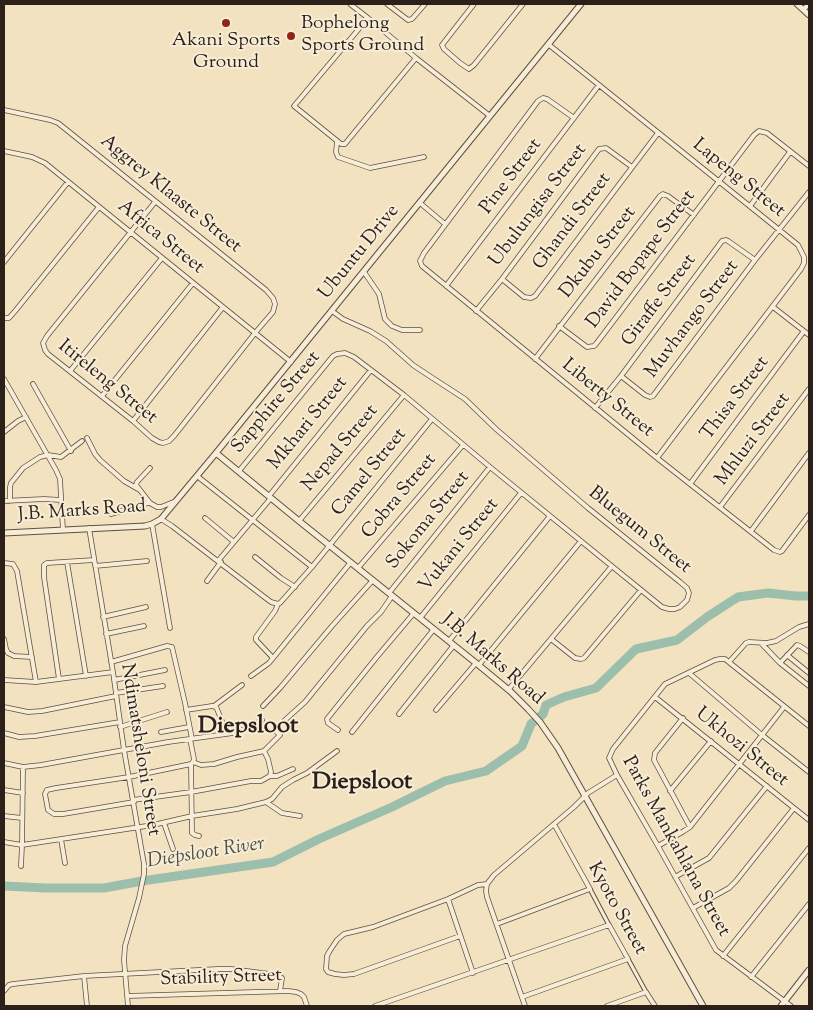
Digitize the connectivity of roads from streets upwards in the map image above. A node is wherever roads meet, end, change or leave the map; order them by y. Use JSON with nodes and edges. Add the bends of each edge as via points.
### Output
{"nodes":[{"id":1,"x":350,"y":4,"type":"edge"},
{"id":2,"x":387,"y":4,"type":"edge"},
{"id":3,"x":425,"y":4,"type":"edge"},
{"id":4,"x":474,"y":4,"type":"edge"},
{"id":5,"x":523,"y":4,"type":"edge"},
{"id":6,"x":581,"y":4,"type":"edge"},
{"id":7,"x":797,"y":4,"type":"edge"},
{"id":8,"x":809,"y":5,"type":"edge"},
{"id":9,"x":803,"y":10,"type":"junction"},
{"id":10,"x":809,"y":15,"type":"edge"},
{"id":11,"x":368,"y":18,"type":"junction"},
{"id":12,"x":548,"y":44,"type":"junction"},
{"id":13,"x":416,"y":58,"type":"junction"},
{"id":14,"x":599,"y":85,"type":"junction"},
{"id":15,"x":4,"y":110,"type":"edge"},
{"id":16,"x":490,"y":116,"type":"junction"},
{"id":17,"x":574,"y":118,"type":"junction"},
{"id":18,"x":658,"y":133,"type":"junction"},
{"id":19,"x":337,"y":142,"type":"junction"},
{"id":20,"x":4,"y":151,"type":"edge"},
{"id":21,"x":790,"y":152,"type":"junction"},
{"id":22,"x":424,"y":157,"type":"dead end"},
{"id":23,"x":809,"y":166,"type":"edge"},
{"id":24,"x":632,"y":167,"type":"junction"},
{"id":25,"x":68,"y":182,"type":"junction"},
{"id":26,"x":719,"y":182,"type":"junction"},
{"id":27,"x":809,"y":192,"type":"edge"},
{"id":28,"x":155,"y":202,"type":"junction"},
{"id":29,"x":420,"y":203,"type":"junction"},
{"id":30,"x":750,"y":206,"type":"junction"},
{"id":31,"x":100,"y":207,"type":"junction"},
{"id":32,"x":694,"y":215,"type":"junction"},
{"id":33,"x":446,"y":224,"type":"junction"},
{"id":34,"x":778,"y":230,"type":"junction"},
{"id":35,"x":130,"y":233,"type":"junction"},
{"id":36,"x":162,"y":258,"type":"junction"},
{"id":37,"x":755,"y":260,"type":"junction"},
{"id":38,"x":4,"y":262,"type":"edge"},
{"id":39,"x":364,"y":272,"type":"junction"},
{"id":40,"x":502,"y":279,"type":"junction"},
{"id":41,"x":193,"y":283,"type":"junction"},
{"id":42,"x":446,"y":286,"type":"junction"},
{"id":43,"x":223,"y":307,"type":"junction"},
{"id":44,"x":773,"y":307,"type":"junction"},
{"id":45,"x":332,"y":311,"type":"junction"},
{"id":46,"x":476,"y":311,"type":"junction"},
{"id":47,"x":4,"y":318,"type":"edge"},
{"id":48,"x":560,"y":326,"type":"junction"},
{"id":49,"x":420,"y":330,"type":"dead end"},
{"id":50,"x":804,"y":331,"type":"junction"},
{"id":51,"x":255,"y":333,"type":"junction"},
{"id":52,"x":809,"y":334,"type":"edge"},
{"id":53,"x":337,"y":354,"type":"joint"},
{"id":54,"x":535,"y":359,"type":"junction"},
{"id":55,"x":291,"y":362,"type":"junction"},
{"id":56,"x":371,"y":370,"type":"junction"},
{"id":57,"x":70,"y":371,"type":"junction"},
{"id":58,"x":621,"y":376,"type":"junction"},
{"id":59,"x":4,"y":382,"type":"edge"},
{"id":60,"x":33,"y":384,"type":"dead end"},
{"id":61,"x":809,"y":389,"type":"edge"},
{"id":62,"x":404,"y":395,"type":"junction"},
{"id":63,"x":102,"y":396,"type":"junction"},
{"id":64,"x":595,"y":408,"type":"junction"},
{"id":65,"x":26,"y":417,"type":"junction"},
{"id":66,"x":432,"y":419,"type":"junction"},
{"id":67,"x":133,"y":421,"type":"junction"},
{"id":68,"x":4,"y":432,"type":"edge"},
{"id":69,"x":87,"y":438,"type":"dead end"},
{"id":70,"x":82,"y":441,"type":"dead end"},
{"id":71,"x":463,"y":445,"type":"junction"},
{"id":72,"x":70,"y":451,"type":"junction"},
{"id":73,"x":216,"y":453,"type":"junction"},
{"id":74,"x":809,"y":453,"type":"edge"},
{"id":75,"x":48,"y":455,"type":"junction"},
{"id":76,"x":657,"y":458,"type":"junction"},
{"id":77,"x":490,"y":467,"type":"junction"},
{"id":78,"x":150,"y":468,"type":"dead end"},
{"id":79,"x":239,"y":472,"type":"junction"},
{"id":80,"x":197,"y":476,"type":"junction"},
{"id":81,"x":690,"y":484,"type":"junction"},
{"id":82,"x":138,"y":489,"type":"junction"},
{"id":83,"x":521,"y":492,"type":"junction"},
{"id":84,"x":270,"y":497,"type":"junction"},
{"id":85,"x":61,"y":500,"type":"junction"},
{"id":86,"x":4,"y":501,"type":"edge"},
{"id":87,"x":10,"y":501,"type":"junction"},
{"id":88,"x":176,"y":501,"type":"junction"},
{"id":89,"x":150,"y":503,"type":"junction"},
{"id":90,"x":720,"y":507,"type":"junction"},
{"id":91,"x":111,"y":514,"type":"dead end"},
{"id":92,"x":809,"y":515,"type":"edge"},
{"id":93,"x":550,"y":516,"type":"junction"},
{"id":94,"x":161,"y":518,"type":"junction"},
{"id":95,"x":205,"y":518,"type":"dead end"},
{"id":96,"x":252,"y":520,"type":"junction"},
{"id":97,"x":299,"y":521,"type":"junction"},
{"id":98,"x":152,"y":524,"type":"junction"},
{"id":99,"x":89,"y":528,"type":"junction"},
{"id":100,"x":63,"y":530,"type":"junction"},
{"id":101,"x":751,"y":531,"type":"junction"},
{"id":102,"x":4,"y":533,"type":"edge"},
{"id":103,"x":581,"y":541,"type":"junction"},
{"id":104,"x":234,"y":542,"type":"junction"},
{"id":105,"x":329,"y":545,"type":"junction"},
{"id":106,"x":255,"y":557,"type":"dead end"},
{"id":107,"x":94,"y":560,"type":"junction"},
{"id":108,"x":147,"y":561,"type":"dead end"},
{"id":109,"x":67,"y":562,"type":"junction"},
{"id":110,"x":219,"y":562,"type":"junction"},
{"id":111,"x":351,"y":562,"type":"junction"},
{"id":112,"x":4,"y":563,"type":"edge"},
{"id":113,"x":95,"y":566,"type":"junction"},
{"id":114,"x":612,"y":566,"type":"junction"},
{"id":115,"x":312,"y":567,"type":"junction"},
{"id":116,"x":358,"y":568,"type":"junction"},
{"id":117,"x":207,"y":580,"type":"dead end"},
{"id":118,"x":373,"y":580,"type":"junction"},
{"id":119,"x":295,"y":586,"type":"junction"},
{"id":120,"x":641,"y":590,"type":"junction"},
{"id":121,"x":390,"y":594,"type":"junction"},
{"id":122,"x":278,"y":604,"type":"junction"},
{"id":123,"x":146,"y":607,"type":"dead end"},
{"id":124,"x":414,"y":613,"type":"junction"},
{"id":125,"x":104,"y":617,"type":"junction"},
{"id":126,"x":420,"y":618,"type":"junction"},
{"id":127,"x":809,"y":624,"type":"edge"},
{"id":128,"x":804,"y":625,"type":"junction"},
{"id":129,"x":144,"y":626,"type":"dead end"},
{"id":130,"x":170,"y":628,"type":"dead end"},
{"id":131,"x":434,"y":629,"type":"junction"},
{"id":132,"x":809,"y":629,"type":"edge"},
{"id":133,"x":106,"y":634,"type":"junction"},
{"id":134,"x":4,"y":639,"type":"edge"},
{"id":135,"x":551,"y":639,"type":"junction"},
{"id":136,"x":452,"y":643,"type":"junction"},
{"id":137,"x":761,"y":643,"type":"junction"},
{"id":138,"x":809,"y":652,"type":"edge"},
{"id":139,"x":787,"y":656,"type":"junction"},
{"id":140,"x":32,"y":657,"type":"junction"},
{"id":141,"x":273,"y":658,"type":"junction"},
{"id":142,"x":111,"y":662,"type":"junction"},
{"id":143,"x":729,"y":662,"type":"junction"},
{"id":144,"x":780,"y":663,"type":"junction"},
{"id":145,"x":478,"y":664,"type":"junction"},
{"id":146,"x":165,"y":670,"type":"dead end"},
{"id":147,"x":113,"y":672,"type":"junction"},
{"id":148,"x":689,"y":673,"type":"junction"},
{"id":149,"x":809,"y":673,"type":"edge"},
{"id":150,"x":86,"y":676,"type":"junction"},
{"id":151,"x":251,"y":676,"type":"dead end"},
{"id":152,"x":4,"y":680,"type":"edge"},
{"id":153,"x":59,"y":680,"type":"junction"},
{"id":154,"x":114,"y":680,"type":"junction"},
{"id":155,"x":36,"y":682,"type":"junction"},
{"id":156,"x":242,"y":685,"type":"dead end"},
{"id":157,"x":164,"y":686,"type":"dead end"},
{"id":158,"x":809,"y":686,"type":"edge"},
{"id":159,"x":508,"y":690,"type":"junction"},
{"id":160,"x":116,"y":695,"type":"junction"},
{"id":161,"x":655,"y":697,"type":"junction"},
{"id":162,"x":214,"y":706,"type":"junction"},
{"id":163,"x":263,"y":706,"type":"dead end"},
{"id":164,"x":784,"y":707,"type":"junction"},
{"id":165,"x":4,"y":708,"type":"edge"},
{"id":166,"x":186,"y":710,"type":"junction"},
{"id":167,"x":436,"y":710,"type":"dead end"},
{"id":168,"x":167,"y":712,"type":"dead end"},
{"id":169,"x":399,"y":714,"type":"dead end"},
{"id":170,"x":683,"y":718,"type":"junction"},
{"id":171,"x":262,"y":720,"type":"dead end"},
{"id":172,"x":285,"y":720,"type":"dead end"},
{"id":173,"x":120,"y":724,"type":"junction"},
{"id":174,"x":270,"y":726,"type":"dead end"},
{"id":175,"x":809,"y":726,"type":"edge"},
{"id":176,"x":189,"y":727,"type":"junction"},
{"id":177,"x":338,"y":730,"type":"dead end"},
{"id":178,"x":162,"y":732,"type":"dead end"},
{"id":179,"x":352,"y":732,"type":"dead end"},
{"id":180,"x":4,"y":733,"type":"edge"},
{"id":181,"x":227,"y":734,"type":"junction"},
{"id":182,"x":762,"y":735,"type":"junction"},
{"id":183,"x":191,"y":739,"type":"junction"},
{"id":184,"x":710,"y":741,"type":"junction"},
{"id":185,"x":124,"y":750,"type":"junction"},
{"id":186,"x":337,"y":751,"type":"dead end"},
{"id":187,"x":264,"y":752,"type":"junction"},
{"id":188,"x":4,"y":763,"type":"edge"},
{"id":189,"x":192,"y":763,"type":"junction"},
{"id":190,"x":740,"y":764,"type":"junction"},
{"id":191,"x":23,"y":767,"type":"junction"},
{"id":192,"x":293,"y":769,"type":"dead end"},
{"id":193,"x":809,"y":772,"type":"edge"},
{"id":194,"x":617,"y":775,"type":"junction"},
{"id":195,"x":270,"y":776,"type":"junction"},
{"id":196,"x":128,"y":777,"type":"junction"},
{"id":197,"x":767,"y":786,"type":"junction"},
{"id":198,"x":4,"y":790,"type":"edge"},
{"id":199,"x":670,"y":791,"type":"junction"},
{"id":200,"x":191,"y":792,"type":"junction"},
{"id":201,"x":22,"y":793,"type":"junction"},
{"id":202,"x":585,"y":796,"type":"junction"},
{"id":203,"x":133,"y":801,"type":"junction"},
{"id":204,"x":266,"y":802,"type":"junction"},
{"id":205,"x":794,"y":808,"type":"junction"},
{"id":206,"x":4,"y":816,"type":"edge"},
{"id":207,"x":192,"y":816,"type":"junction"},
{"id":208,"x":300,"y":816,"type":"dead end"},
{"id":209,"x":22,"y":818,"type":"junction"},
{"id":210,"x":809,"y":820,"type":"edge"},
{"id":211,"x":164,"y":823,"type":"junction"},
{"id":212,"x":554,"y":824,"type":"junction"},
{"id":213,"x":138,"y":827,"type":"junction"},
{"id":214,"x":690,"y":827,"type":"junction"},
{"id":215,"x":199,"y":836,"type":"dead end"},
{"id":216,"x":61,"y":839,"type":"junction"},
{"id":217,"x":4,"y":842,"type":"edge"},
{"id":218,"x":22,"y":845,"type":"junction"},
{"id":219,"x":658,"y":846,"type":"junction"},
{"id":220,"x":809,"y":848,"type":"edge"},
{"id":221,"x":173,"y":849,"type":"dead end"},
{"id":222,"x":65,"y":863,"type":"dead end"},
{"id":223,"x":21,"y":866,"type":"dead end"},
{"id":224,"x":675,"y":877,"type":"junction"},
{"id":225,"x":487,"y":884,"type":"junction"},
{"id":226,"x":590,"y":889,"type":"junction"},
{"id":227,"x":448,"y":899,"type":"junction"},
{"id":228,"x":809,"y":904,"type":"edge"},
{"id":229,"x":693,"y":908,"type":"junction"},
{"id":230,"x":497,"y":924,"type":"junction"},
{"id":231,"x":609,"y":924,"type":"junction"},
{"id":232,"x":460,"y":936,"type":"junction"},
{"id":233,"x":723,"y":956,"type":"junction"},
{"id":234,"x":628,"y":959,"type":"junction"},
{"id":235,"x":509,"y":960,"type":"junction"},
{"id":236,"x":809,"y":970,"type":"edge"},
{"id":237,"x":473,"y":973,"type":"junction"},
{"id":238,"x":125,"y":974,"type":"junction"},
{"id":239,"x":84,"y":976,"type":"junction"},
{"id":240,"x":751,"y":977,"type":"junction"},
{"id":241,"x":5,"y":989,"type":"edge"},
{"id":242,"x":280,"y":991,"type":"junction"},
{"id":243,"x":646,"y":992,"type":"junction"},
{"id":244,"x":127,"y":996,"type":"junction"},
{"id":245,"x":522,"y":997,"type":"junction"},
{"id":246,"x":783,"y":1004,"type":"edge"},
{"id":247,"x":87,"y":1006,"type":"edge"},
{"id":248,"x":128,"y":1006,"type":"edge"},
{"id":249,"x":307,"y":1006,"type":"edge"},
{"id":250,"x":375,"y":1006,"type":"edge"},
{"id":251,"x":526,"y":1006,"type":"edge"},
{"id":252,"x":607,"y":1006,"type":"edge"},
{"id":253,"x":655,"y":1006,"type":"edge"},
{"id":254,"x":703,"y":1006,"type":"edge"},
{"id":255,"x":791,"y":1006,"type":"edge"}],
"edges":[{"from":1,"to":11,"type":"street"},
{"from":2,"to":3,"type":"street","via":[[408,20]]},
{"from":4,"to":5,"type":"street","via":[[442,45],[469,69]]},
{"from":6,"to":12,"type":"street","name":"Ubuntu Drive"},
{"from":7,"to":9,"type":"street"},
{"from":8,"to":9,"type":"street"},
{"from":9,"to":10,"type":"street"},
{"from":11,"to":13,"type":"street"},
{"from":11,"to":19,"type":"street","via":[[294,106]]},
{"from":12,"to":14,"type":"street","name":"Lapeng Street"},
{"from":12,"to":16,"type":"street","name":"Ubuntu Drive"},
{"from":13,"to":16,"type":"street"},
{"from":13,"to":19,"type":"street","via":[[347,142]]},
{"from":14,"to":17,"type":"street","name":"Pine Street"},
{"from":14,"to":18,"type":"street","name":"Lapeng Street"},
{"from":15,"to":28,"type":"street","name":"Aggrey Klaaste Street","via":[[58,123]]},
{"from":16,"to":29,"type":"street","name":"Ubuntu Drive"},
{"from":17,"to":33,"type":"street","name":"Liberty Street","via":[[547,99],[540,99]]},
{"from":17,"to":42,"type":"street","name":"Pine Street"},
{"from":18,"to":24,"type":"street","name":"Ghandi Street"},
{"from":18,"to":26,"type":"street","name":"Lapeng Street"},
{"from":19,"to":22,"type":"street","via":[[338,157],[370,168]]},
{"from":20,"to":25,"type":"street","name":"Africa Street","via":[[37,159]]},
{"from":21,"to":23,"type":"street"},
{"from":21,"to":26,"type":"street","name":"David Bopape Street","via":[[767,133],[759,131]]},
{"from":21,"to":30,"type":"street"},
{"from":24,"to":40,"type":"street","name":"Ubulungisa Street","via":[[606,148],[600,149]]},
{"from":24,"to":40,"type":"street","name":"Ghandi Street","via":[[533,298],[524,297]]},
{"from":25,"to":31,"type":"street","name":"Africa Street"},
{"from":25,"to":38,"type":"street"},
{"from":26,"to":30,"type":"street","name":"Lapeng Street"},
{"from":26,"to":32,"type":"street","name":"David Bopape Street"},
{"from":27,"to":34,"type":"street","name":"Muvhango Street"},
{"from":28,"to":35,"type":"street","name":"Itireleng Street"},
{"from":28,"to":51,"type":"street","name":"Aggrey Klaaste Street","via":[[272,296],[276,304],[273,312]]},
{"from":29,"to":33,"type":"street"},
{"from":29,"to":39,"type":"street","name":"Ubuntu Drive"},
{"from":30,"to":34,"type":"street","name":"Lapeng Street"},
{"from":31,"to":35,"type":"street","name":"Africa Street"},
{"from":31,"to":47,"type":"street","via":[[16,310],[9,318]]},
{"from":32,"to":48,"type":"street","name":"Dkubu Street","via":[[668,196],[660,196]]},
{"from":32,"to":48,"type":"street","name":"David Bopape Street","via":[[594,346],[586,346]]},
{"from":33,"to":42,"type":"street","name":"Liberty Street","via":[[420,261],[423,268]]},
{"from":34,"to":37,"type":"street","name":"Muvhango Street"},
{"from":34,"to":44,"type":"street","name":"Lapeng Street","via":[[798,245],[804,261]]},
{"from":35,"to":36,"type":"street","name":"Africa Street"},
{"from":35,"to":57,"type":"street","name":"Itireleng Street","via":[[44,340],[46,353]]},
{"from":36,"to":41,"type":"street","name":"Africa Street"},
{"from":36,"to":57,"type":"street"},
{"from":37,"to":58,"type":"street","name":"Giraffe Street","via":[[728,241],[722,241]]},
{"from":37,"to":58,"type":"street","name":"Muvhango Street","via":[[653,396],[645,395]]},
{"from":39,"to":45,"type":"street","name":"Ubuntu Drive"},
{"from":39,"to":49,"type":"street","via":[[379,294],[385,319],[402,330]]},
{"from":40,"to":46,"type":"street","name":"Ubulungisa Street"},
{"from":41,"to":43,"type":"street","name":"Africa Street"},
{"from":41,"to":63,"type":"street"},
{"from":42,"to":46,"type":"street","name":"Liberty Street"},
{"from":43,"to":51,"type":"street","name":"Africa Street"},
{"from":43,"to":67,"type":"street"},
{"from":44,"to":50,"type":"street"},
{"from":44,"to":76,"type":"street","name":"Lapeng Street"},
{"from":45,"to":55,"type":"street","name":"Ubuntu Drive"},
{"from":45,"to":120,"type":"street","name":"Bluegum Street","via":[[370,331],[428,376],[465,399],[689,593],[680,606],[669,609]]},
{"from":46,"to":54,"type":"street","name":"Liberty Street"},
{"from":48,"to":54,"type":"street","name":"Dkubu Street"},
{"from":50,"to":52,"type":"street"},
{"from":50,"to":81,"type":"street","name":"Thisa Street"},
{"from":51,"to":55,"type":"street","name":"Africa Street"},
{"from":51,"to":67,"type":"street","name":"Itireleng Street","via":[[169,441],[156,440]]},
{"from":53,"to":56,"type":"street","name":"Bluegum Street","via":[[350,354]]},
{"from":53,"to":79,"type":"street","name":"Sapphire Street"},
{"from":54,"to":64,"type":"street","name":"Liberty Street"},
{"from":55,"to":73,"type":"street","name":"Ubuntu Drive"},
{"from":56,"to":62,"type":"street","name":"Bluegum Street"},
{"from":56,"to":84,"type":"street","name":"Mkhari Street"},
{"from":57,"to":63,"type":"street","name":"Itireleng Street"},
{"from":58,"to":64,"type":"street","name":"Giraffe Street"},
{"from":59,"to":65,"type":"street"},
{"from":60,"to":72,"type":"street"},
{"from":61,"to":90,"type":"street","name":"Mhluzi Street"},
{"from":62,"to":66,"type":"street","name":"Bluegum Street"},
{"from":62,"to":97,"type":"street","name":"Nepad Street"},
{"from":63,"to":67,"type":"street","name":"Itireleng Street"},
{"from":64,"to":76,"type":"street","name":"Liberty Street"},
{"from":65,"to":68,"type":"street"},
{"from":65,"to":75,"type":"street"},
{"from":66,"to":71,"type":"street","name":"Bluegum Street"},
{"from":66,"to":105,"type":"street","name":"Camel Street"},
{"from":69,"to":82,"type":"street","via":[[100,460]]},
{"from":70,"to":72,"type":"street"},
{"from":71,"to":77,"type":"street","name":"Bluegum Street"},
{"from":71,"to":116,"type":"street","name":"Cobra Street"},
{"from":72,"to":75,"type":"street","via":[[61,457]]},
{"from":73,"to":79,"type":"street","name":"J.B. Marks Road"},
{"from":73,"to":80,"type":"street","name":"Ubuntu Drive"},
{"from":74,"to":101,"type":"street"},
{"from":75,"to":85,"type":"street","via":[[60,479]]},
{"from":75,"to":87,"type":"street","via":[[20,470],[11,483]]},
{"from":76,"to":81,"type":"street","name":"Liberty Street"},
{"from":77,"to":83,"type":"street","name":"Bluegum Street"},
{"from":77,"to":121,"type":"street","name":"Sokoma Street"},
{"from":78,"to":82,"type":"street","via":[[137,482]]},
{"from":79,"to":84,"type":"street","name":"J.B. Marks Road"},
{"from":80,"to":88,"type":"street","name":"Ubuntu Drive"},
{"from":80,"to":96,"type":"street"},
{"from":81,"to":90,"type":"street","name":"Liberty Street"},
{"from":82,"to":89,"type":"street"},
{"from":83,"to":93,"type":"street","name":"Bluegum Street"},
{"from":83,"to":126,"type":"street","name":"Vukani Street"},
{"from":84,"to":96,"type":"street","name":"Mkhari Street"},
{"from":84,"to":97,"type":"street","name":"J.B. Marks Road"},
{"from":85,"to":87,"type":"street"},
{"from":85,"to":100,"type":"street"},
{"from":86,"to":87,"type":"street"},
{"from":88,"to":89,"type":"street","via":[[161,507]]},
{"from":88,"to":94,"type":"street","name":"Ubuntu Drive"},
{"from":89,"to":91,"type":"street"},
{"from":90,"to":101,"type":"street","name":"Liberty Street"},
{"from":92,"to":101,"type":"street","name":"Liberty Street","via":[[780,552]]},
{"from":93,"to":103,"type":"street","name":"Bluegum Street"},
{"from":93,"to":136,"type":"street"},
{"from":94,"to":98,"type":"street","name":"J.B. Marks Road"},
{"from":94,"to":110,"type":"street"},
{"from":95,"to":104,"type":"street"},
{"from":96,"to":104,"type":"street","name":"Mkhari Street"},
{"from":96,"to":115,"type":"street"},
{"from":97,"to":105,"type":"street","name":"J.B. Marks Road"},
{"from":98,"to":99,"type":"street","name":"J.B. Marks Road"},
{"from":98,"to":130,"type":"street"},
{"from":99,"to":100,"type":"street","name":"J.B. Marks Road"},
{"from":99,"to":107,"type":"street","name":"Ndimatsheloni Street"},
{"from":100,"to":102,"type":"street","name":"J.B. Marks Road"},
{"from":103,"to":114,"type":"street","name":"Bluegum Street"},
{"from":103,"to":145,"type":"street"},
{"from":104,"to":110,"type":"street","name":"Mkhari Street"},
{"from":105,"to":111,"type":"street","name":"J.B. Marks Road"},
{"from":105,"to":115,"type":"street","name":"Camel Street"},
{"from":106,"to":119,"type":"street"},
{"from":107,"to":109,"type":"street"},
{"from":107,"to":113,"type":"street","name":"Ndimatsheloni Street"},
{"from":108,"to":113,"type":"street"},
{"from":109,"to":150,"type":"street"},
{"from":109,"to":153,"type":"street","via":[[47,563],[43,571]]},
{"from":110,"to":117,"type":"street","name":"Mkhari Street"},
{"from":110,"to":122,"type":"street"},
{"from":111,"to":116,"type":"street","name":"J.B. Marks Road"},
{"from":111,"to":141,"type":"street"},
{"from":112,"to":140,"type":"street","via":[[13,564],[17,571]]},
{"from":113,"to":125,"type":"street","name":"Ndimatsheloni Street"},
{"from":114,"to":120,"type":"street","name":"Bluegum Street"},
{"from":114,"to":135,"type":"street"},
{"from":115,"to":119,"type":"street","name":"Camel Street"},
{"from":116,"to":118,"type":"street","name":"J.B. Marks Road"},
{"from":118,"to":121,"type":"street","name":"J.B. Marks Road"},
{"from":118,"to":163,"type":"street"},
{"from":119,"to":122,"type":"street","name":"Camel Street"},
{"from":120,"to":135,"type":"street","via":[[584,658],[575,658]]},
{"from":121,"to":124,"type":"street","name":"J.B. Marks Road"},
{"from":121,"to":172,"type":"street","name":"Sokoma Street","via":[[381,612],[305,702]]},
{"from":122,"to":141,"type":"street","name":"Camel Street","via":[[256,639]]},
{"from":123,"to":125,"type":"street"},
{"from":124,"to":126,"type":"street","name":"J.B. Marks Road"},
{"from":124,"to":177,"type":"street","via":[[327,719]]},
{"from":125,"to":133,"type":"street","name":"Ndimatsheloni Street"},
{"from":126,"to":131,"type":"street","name":"J.B. Marks Road"},
{"from":127,"to":128,"type":"street"},
{"from":128,"to":132,"type":"street"},
{"from":128,"to":137,"type":"street","via":[[776,641]]},
{"from":129,"to":133,"type":"street"},
{"from":131,"to":136,"type":"street","name":"J.B. Marks Road"},
{"from":131,"to":179,"type":"street"},
{"from":133,"to":142,"type":"street","name":"Ndimatsheloni Street"},
{"from":134,"to":140,"type":"street","via":[[8,653]]},
{"from":135,"to":159,"type":"street"},
{"from":136,"to":145,"type":"street","name":"J.B. Marks Road"},
{"from":136,"to":169,"type":"street"},
{"from":137,"to":143,"type":"street","via":[[746,643]]},
{"from":137,"to":144,"type":"street"},
{"from":138,"to":139,"type":"street","via":[[797,645]]},
{"from":139,"to":144,"type":"street"},
{"from":139,"to":149,"type":"street"},
{"from":140,"to":155,"type":"street"},
{"from":141,"to":151,"type":"street"},
{"from":142,"to":147,"type":"street","name":"Ndimatsheloni Street"},
{"from":142,"to":166,"type":"street","via":[[172,647]]},
{"from":143,"to":148,"type":"street","name":"Parks Mankahlana Street","via":[[715,660]]},
{"from":143,"to":164,"type":"street"},
{"from":144,"to":158,"type":"street"},
{"from":145,"to":159,"type":"street","name":"J.B. Marks Road"},
{"from":145,"to":167,"type":"street"},
{"from":146,"to":154,"type":"street"},
{"from":147,"to":150,"type":"street"},
{"from":147,"to":154,"type":"street","name":"Ndimatsheloni Street"},
{"from":148,"to":161,"type":"street","name":"Parks Mankahlana Street","via":[[665,684]]},
{"from":148,"to":182,"type":"street"},
{"from":150,"to":153,"type":"street"},
{"from":152,"to":155,"type":"street"},
{"from":153,"to":155,"type":"street"},
{"from":154,"to":160,"type":"street","name":"Ndimatsheloni Street"},
{"from":156,"to":162,"type":"street"},
{"from":157,"to":160,"type":"street"},
{"from":159,"to":202,"type":"street","name":"J.B. Marks Road","via":[[540,722]]},
{"from":160,"to":165,"type":"street","via":[[42,711]]},
{"from":160,"to":173,"type":"street","name":"Ndimatsheloni Street"},
{"from":161,"to":170,"type":"street","name":"Ukhozi Street"},
{"from":161,"to":194,"type":"street","name":"Parks Mankahlana Street","via":[[610,754]]},
{"from":162,"to":166,"type":"street"},
{"from":162,"to":181,"type":"street"},
{"from":164,"to":175,"type":"street"},
{"from":164,"to":182,"type":"street"},
{"from":166,"to":176,"type":"street"},
{"from":168,"to":173,"type":"street"},
{"from":170,"to":184,"type":"street","name":"Ukhozi Street"},
{"from":170,"to":199,"type":"street","via":[[654,757]]},
{"from":171,"to":181,"type":"street"},
{"from":173,"to":180,"type":"street","via":[[35,736],[19,737]]},
{"from":173,"to":185,"type":"street","name":"Ndimatsheloni Street"},
{"from":174,"to":187,"type":"street","via":[[280,735]]},
{"from":176,"to":178,"type":"street"},
{"from":176,"to":183,"type":"street"},
{"from":181,"to":183,"type":"street"},
{"from":182,"to":190,"type":"street"},
{"from":182,"to":193,"type":"street"},
{"from":183,"to":185,"type":"street"},
{"from":183,"to":189,"type":"street"},
{"from":184,"to":190,"type":"street","name":"Ukhozi Street"},
{"from":184,"to":199,"type":"street"},
{"from":185,"to":191,"type":"street"},
{"from":185,"to":196,"type":"street","name":"Ndimatsheloni Street"},
{"from":186,"to":204,"type":"street","via":[[282,787]]},
{"from":187,"to":189,"type":"street","via":[[214,764]]},
{"from":187,"to":195,"type":"street"},
{"from":188,"to":191,"type":"street"},
{"from":189,"to":196,"type":"street"},
{"from":189,"to":200,"type":"street"},
{"from":190,"to":197,"type":"street","name":"Ukhozi Street"},
{"from":190,"to":214,"type":"street"},
{"from":191,"to":201,"type":"street"},
{"from":192,"to":195,"type":"street"},
{"from":194,"to":202,"type":"street"},
{"from":194,"to":219,"type":"street","name":"Parks Mankahlana Street"},
{"from":195,"to":200,"type":"street","via":[[261,781]]},
{"from":196,"to":203,"type":"street","name":"Ndimatsheloni Street"},
{"from":196,"to":203,"type":"street","via":[[49,790],[45,794],[47,807],[51,813],[58,814]]},
{"from":197,"to":205,"type":"street","name":"Ukhozi Street"},
{"from":197,"to":224,"type":"street","via":[[709,858]]},
{"from":198,"to":201,"type":"street"},
{"from":199,"to":214,"type":"street"},
{"from":200,"to":203,"type":"street"},
{"from":200,"to":207,"type":"street"},
{"from":201,"to":209,"type":"street"},
{"from":202,"to":212,"type":"street"},
{"from":202,"to":254,"type":"street","name":"J.B. Marks Road"},
{"from":203,"to":213,"type":"street","name":"Ndimatsheloni Street"},
{"from":204,"to":207,"type":"street"},
{"from":204,"to":208,"type":"street","via":[[282,813]]},
{"from":205,"to":210,"type":"street","name":"Ukhozi Street"},
{"from":205,"to":229,"type":"street","via":[[729,888]]},
{"from":206,"to":209,"type":"street"},
{"from":207,"to":211,"type":"street"},
{"from":207,"to":215,"type":"street","via":[[192,833]]},
{"from":209,"to":218,"type":"street"},
{"from":211,"to":213,"type":"street"},
{"from":211,"to":221,"type":"street"},
{"from":212,"to":225,"type":"street"},
{"from":212,"to":226,"type":"street","name":"Kyoto Street"},
{"from":213,"to":216,"type":"street"},
{"from":213,"to":238,"type":"street","name":"Ndimatsheloni Street","via":[[144,874],[125,946]]},
{"from":214,"to":219,"type":"street"},
{"from":216,"to":218,"type":"street"},
{"from":216,"to":222,"type":"street"},
{"from":217,"to":218,"type":"street"},
{"from":218,"to":223,"type":"street"},
{"from":219,"to":224,"type":"street","name":"Parks Mankahlana Street"},
{"from":220,"to":233,"type":"street"},
{"from":224,"to":229,"type":"street","name":"Parks Mankahlana Street"},
{"from":225,"to":227,"type":"street","via":[[473,886]]},
{"from":225,"to":230,"type":"street","via":[[487,897]]},
{"from":226,"to":230,"type":"street"},
{"from":226,"to":231,"type":"street","name":"Kyoto Street"},
{"from":227,"to":232,"type":"street"},
{"from":227,"to":232,"type":"street","via":[[340,936],[328,952],[326,969],[344,975],[360,972]]},
{"from":228,"to":240,"type":"street"},
{"from":229,"to":233,"type":"street","name":"Parks Mankahlana Street","via":[[710,942]]},
{"from":230,"to":235,"type":"street"},
{"from":231,"to":234,"type":"street","name":"Kyoto Street"},
{"from":231,"to":235,"type":"street"},
{"from":232,"to":237,"type":"street"},
{"from":233,"to":240,"type":"street","name":"Parks Mankahlana Street"},
{"from":234,"to":243,"type":"street","name":"Kyoto Street"},
{"from":234,"to":245,"type":"street"},
{"from":235,"to":237,"type":"street"},
{"from":235,"to":245,"type":"street"},
{"from":236,"to":246,"type":"street"},
{"from":237,"to":250,"type":"street"},
{"from":238,"to":239,"type":"street"},
{"from":238,"to":242,"type":"street","via":[[231,969],[281,976]]},
{"from":238,"to":244,"type":"street","name":"Ndimatsheloni Street"},
{"from":239,"to":241,"type":"street","via":[[10,984]]},
{"from":239,"to":247,"type":"street"},
{"from":240,"to":246,"type":"street","name":"Parks Mankahlana Street"},
{"from":242,"to":244,"type":"street","name":"Stability Street"},
{"from":242,"to":249,"type":"street","name":"Stability Street","via":[[301,994]]},
{"from":243,"to":252,"type":"street"},
{"from":243,"to":253,"type":"street","name":"Kyoto Street"},
{"from":244,"to":248,"type":"street","name":"Ndimatsheloni Street"},
{"from":245,"to":251,"type":"street"},
{"from":246,"to":255,"type":"street","name":"Parks Mankahlana Street"}]}
